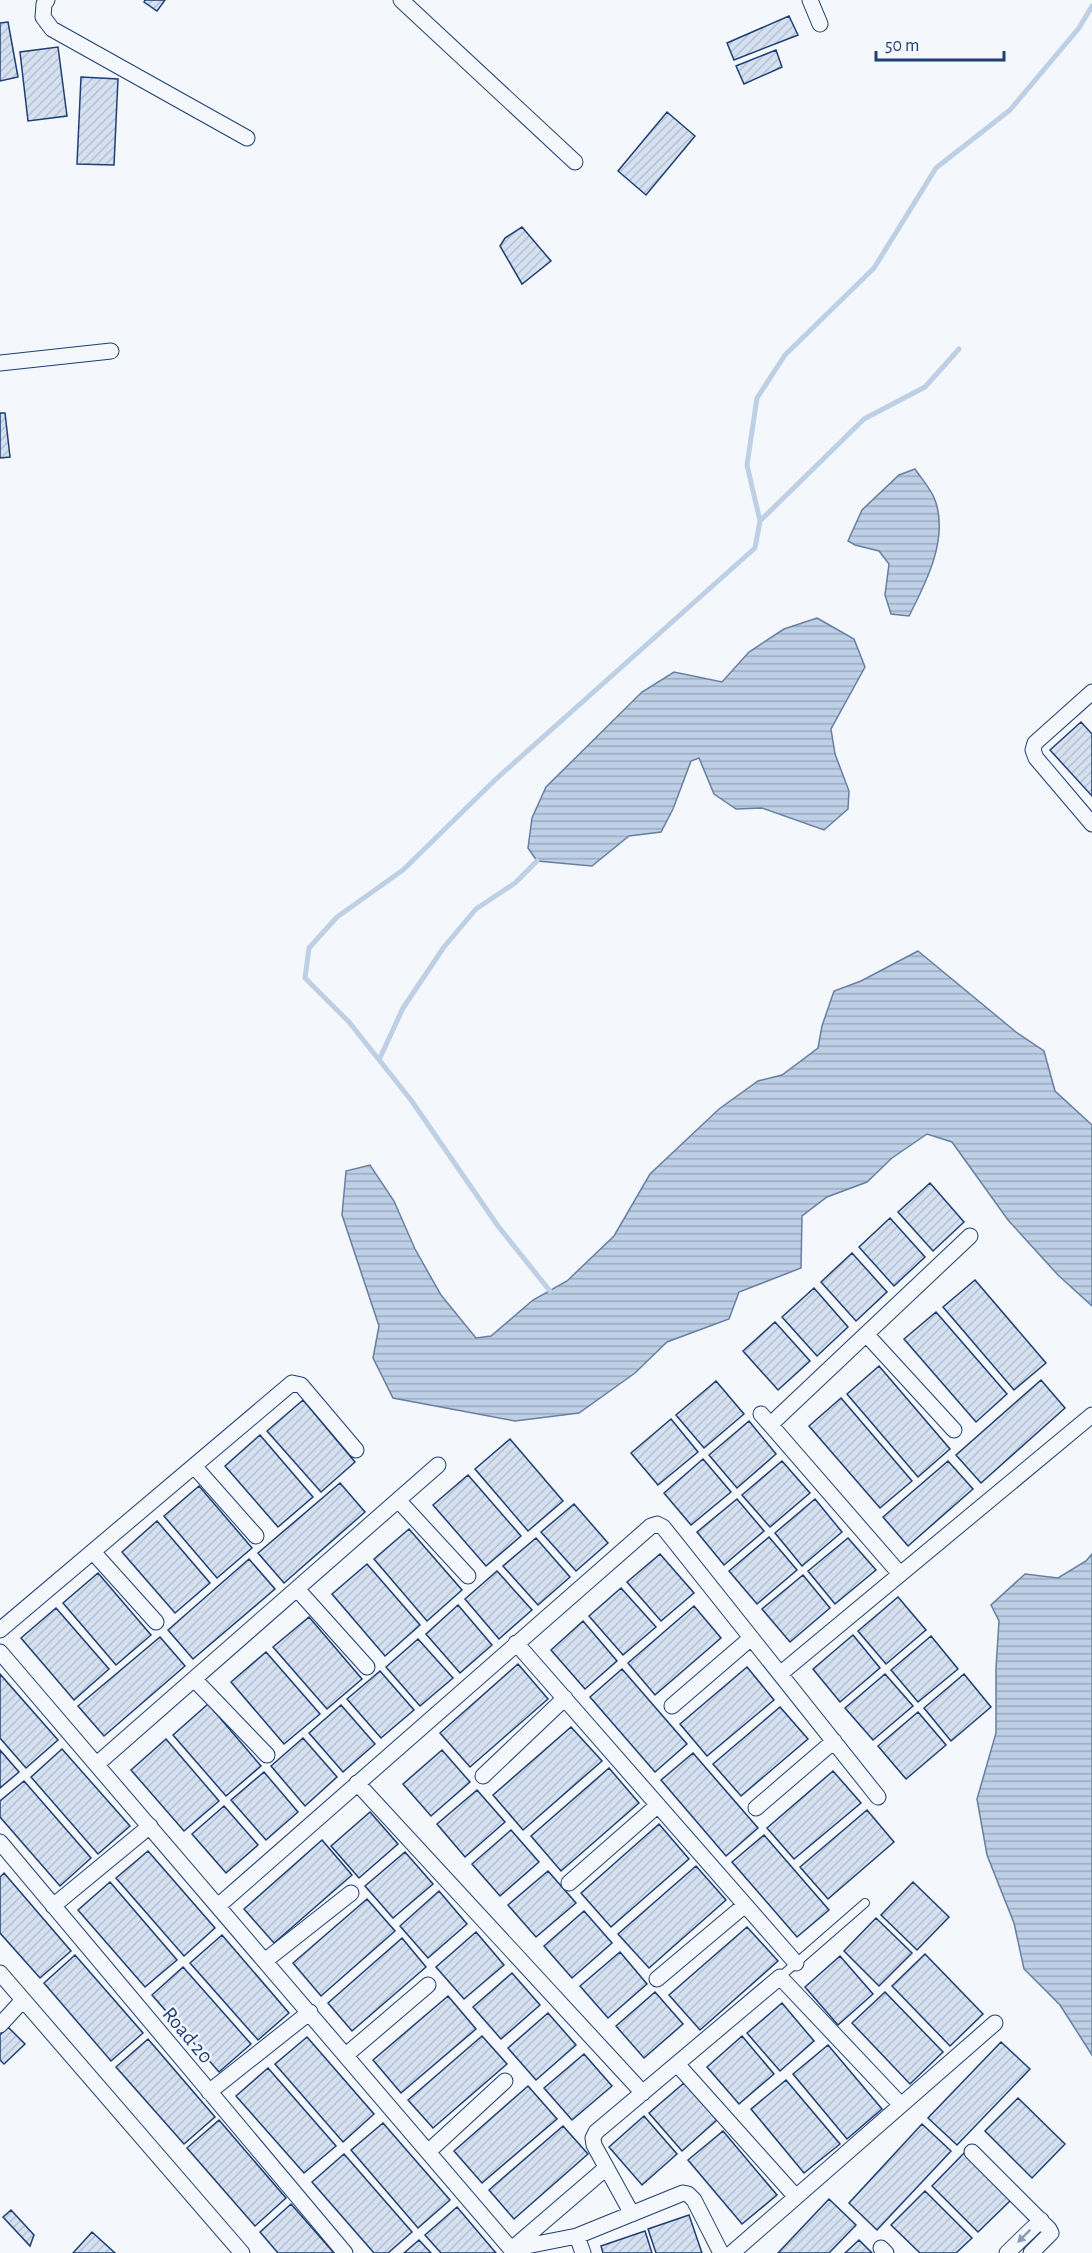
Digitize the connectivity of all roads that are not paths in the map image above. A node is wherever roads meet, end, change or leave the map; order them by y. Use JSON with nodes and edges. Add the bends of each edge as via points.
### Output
{"nodes":[{"id":1,"x":47,"y":0,"type":"edge"},
{"id":2,"x":401,"y":0,"type":"edge"},
{"id":3,"x":810,"y":0,"type":"edge"},
{"id":4,"x":820,"y":24,"type":"dead end"},
{"id":5,"x":247,"y":138,"type":"dead end"},
{"id":6,"x":574,"y":162,"type":"dead end"},
{"id":7,"x":111,"y":351,"type":"dead end"},
{"id":8,"x":0,"y":363,"type":"edge"},
{"id":9,"x":1092,"y":692,"type":"edge"},
{"id":10,"x":1092,"y":824,"type":"edge"},
{"id":11,"x":970,"y":1236,"type":"dead end"},
{"id":12,"x":866,"y":1334,"type":"junction"},
{"id":13,"x":1092,"y":1415,"type":"edge"},
{"id":14,"x":954,"y":1430,"type":"dead end"},
{"id":15,"x":356,"y":1450,"type":"dead end"},
{"id":16,"x":194,"y":1466,"type":"junction"},
{"id":17,"x":438,"y":1466,"type":"dead end"},
{"id":18,"x":398,"y":1500,"type":"junction"},
{"id":19,"x":256,"y":1536,"type":"dead end"},
{"id":20,"x":94,"y":1553,"type":"junction"},
{"id":21,"x":900,"y":1574,"type":"junction"},
{"id":22,"x":468,"y":1576,"type":"dead end"},
{"id":23,"x":297,"y":1589,"type":"junction"},
{"id":24,"x":156,"y":1622,"type":"dead end"},
{"id":25,"x":0,"y":1630,"type":"edge"},
{"id":26,"x":751,"y":1638,"type":"junction"},
{"id":27,"x":516,"y":1643,"type":"junction"},
{"id":28,"x":0,"y":1652,"type":"edge"},
{"id":29,"x":367,"y":1667,"type":"dead end"},
{"id":30,"x":780,"y":1674,"type":"junction"},
{"id":31,"x":194,"y":1679,"type":"junction"},
{"id":32,"x":565,"y":1698,"type":"junction"},
{"id":33,"x":672,"y":1706,"type":"dead end"},
{"id":34,"x":834,"y":1741,"type":"junction"},
{"id":35,"x":267,"y":1755,"type":"dead end"},
{"id":36,"x":97,"y":1764,"type":"junction"},
{"id":37,"x":483,"y":1776,"type":"dead end"},
{"id":38,"x":357,"y":1783,"type":"junction"},
{"id":39,"x":878,"y":1797,"type":"dead end"},
{"id":40,"x":658,"y":1805,"type":"junction"},
{"id":41,"x":756,"y":1808,"type":"dead end"},
{"id":42,"x":150,"y":1826,"type":"junction"},
{"id":43,"x":0,"y":1842,"type":"edge"},
{"id":44,"x":569,"y":1882,"type":"dead end"},
{"id":45,"x":351,"y":1893,"type":"dead end"},
{"id":46,"x":865,"y":1903,"type":"dead end"},
{"id":47,"x":745,"y":1905,"type":"junction"},
{"id":48,"x":53,"y":1906,"type":"junction"},
{"id":49,"x":218,"y":1906,"type":"junction"},
{"id":50,"x":266,"y":1960,"type":"junction"},
{"id":51,"x":796,"y":1963,"type":"junction"},
{"id":52,"x":0,"y":1973,"type":"edge"},
{"id":53,"x":780,"y":1977,"type":"junction"},
{"id":54,"x":657,"y":1979,"type":"dead end"},
{"id":55,"x":428,"y":1985,"type":"dead end"},
{"id":56,"x":23,"y":2000,"type":"junction"},
{"id":57,"x":310,"y":2012,"type":"junction"},
{"id":58,"x":994,"y":2023,"type":"dead end"},
{"id":59,"x":0,"y":2025,"type":"edge"},
{"id":60,"x":346,"y":2055,"type":"junction"},
{"id":61,"x":677,"y":2064,"type":"junction"},
{"id":62,"x":505,"y":2081,"type":"dead end"},
{"id":63,"x":209,"y":2092,"type":"junction"},
{"id":64,"x":643,"y":2093,"type":"junction"},
{"id":65,"x":901,"y":2105,"type":"junction"},
{"id":66,"x":429,"y":2151,"type":"junction"},
{"id":67,"x":972,"y":2152,"type":"dead end"},
{"id":68,"x":606,"y":2168,"type":"junction"},
{"id":69,"x":796,"y":2197,"type":"junction"},
{"id":70,"x":632,"y":2214,"type":"junction"},
{"id":71,"x":1041,"y":2220,"type":"junction"},
{"id":72,"x":578,"y":2236,"type":"junction"},
{"id":73,"x":511,"y":2249,"type":"junction"},
{"id":74,"x":242,"y":2253,"type":"edge"},
{"id":75,"x":345,"y":2253,"type":"edge"},
{"id":76,"x":583,"y":2253,"type":"edge"},
{"id":77,"x":721,"y":2253,"type":"edge"},
{"id":78,"x":732,"y":2253,"type":"edge"},
{"id":79,"x":1007,"y":2253,"type":"edge"},
{"id":80,"x":1031,"y":2253,"type":"edge"}],
"edges":[{"from":1,"to":5,"type":"street","via":[[43,17],[52,29]]},
{"from":2,"to":6,"type":"street"},
{"from":3,"to":4,"type":"street"},
{"from":7,"to":8,"type":"street"},
{"from":9,"to":10,"type":"street","via":[[1035,743],[1033,750]]},
{"from":11,"to":12,"type":"street"},
{"from":12,"to":14,"type":"street"},
{"from":12,"to":21,"type":"street","via":[[766,1419]]},
{"from":13,"to":21,"type":"street"},
{"from":15,"to":16,"type":"street","via":[[301,1385],[292,1383]]},
{"from":16,"to":19,"type":"street"},
{"from":16,"to":20,"type":"street"},
{"from":17,"to":18,"type":"street"},
{"from":18,"to":22,"type":"street"},
{"from":18,"to":23,"type":"street"},
{"from":20,"to":24,"type":"street"},
{"from":20,"to":25,"type":"street"},
{"from":21,"to":30,"type":"street"},
{"from":23,"to":29,"type":"street"},
{"from":23,"to":31,"type":"street"},
{"from":26,"to":27,"type":"street","via":[[657,1524]]},
{"from":26,"to":30,"type":"street"},
{"from":26,"to":33,"type":"street"},
{"from":27,"to":32,"type":"street"},
{"from":27,"to":38,"type":"street"},
{"from":28,"to":36,"type":"street"},
{"from":30,"to":34,"type":"street"},
{"from":31,"to":35,"type":"street"},
{"from":31,"to":36,"type":"street"},
{"from":32,"to":37,"type":"street"},
{"from":32,"to":40,"type":"street"},
{"from":34,"to":39,"type":"street"},
{"from":34,"to":41,"type":"street"},
{"from":36,"to":42,"type":"street"},
{"from":38,"to":49,"type":"street"},
{"from":38,"to":64,"type":"street"},
{"from":40,"to":44,"type":"street"},
{"from":40,"to":47,"type":"street"},
{"from":42,"to":48,"type":"street"},
{"from":42,"to":49,"type":"street"},
{"from":43,"to":48,"type":"street","name":"Road 20"},
{"from":45,"to":50,"type":"street"},
{"from":46,"to":51,"type":"lane"},
{"from":47,"to":51,"type":"street"},
{"from":47,"to":54,"type":"street"},
{"from":48,"to":63,"type":"street","name":"Road 20"},
{"from":49,"to":50,"type":"street"},
{"from":50,"to":57,"type":"street"},
{"from":51,"to":53,"type":"lane"},
{"from":52,"to":56,"type":"street"},
{"from":53,"to":61,"type":"street"},
{"from":53,"to":65,"type":"street"},
{"from":55,"to":60,"type":"street"},
{"from":56,"to":59,"type":"street"},
{"from":56,"to":74,"type":"street"},
{"from":57,"to":60,"type":"street"},
{"from":57,"to":63,"type":"street"},
{"from":58,"to":65,"type":"street"},
{"from":60,"to":66,"type":"street"},
{"from":61,"to":64,"type":"street"},
{"from":61,"to":69,"type":"street"},
{"from":62,"to":66,"type":"street"},
{"from":63,"to":75,"type":"street","name":"Road 20"},
{"from":64,"to":68,"type":"street","via":[[592,2138]]},
{"from":65,"to":69,"type":"street"},
{"from":66,"to":73,"type":"street"},
{"from":67,"to":71,"type":"street"},
{"from":68,"to":70,"type":"street"},
{"from":68,"to":73,"type":"street"},
{"from":69,"to":78,"type":"street"},
{"from":70,"to":72,"type":"street"},
{"from":70,"to":77,"type":"street","via":[[688,2194]]},
{"from":71,"to":79,"type":"street","one_way":true},
{"from":71,"to":80,"type":"street","via":[[1051,2233]]},
{"from":72,"to":73,"type":"street"},
{"from":72,"to":76,"type":"street"}]}
